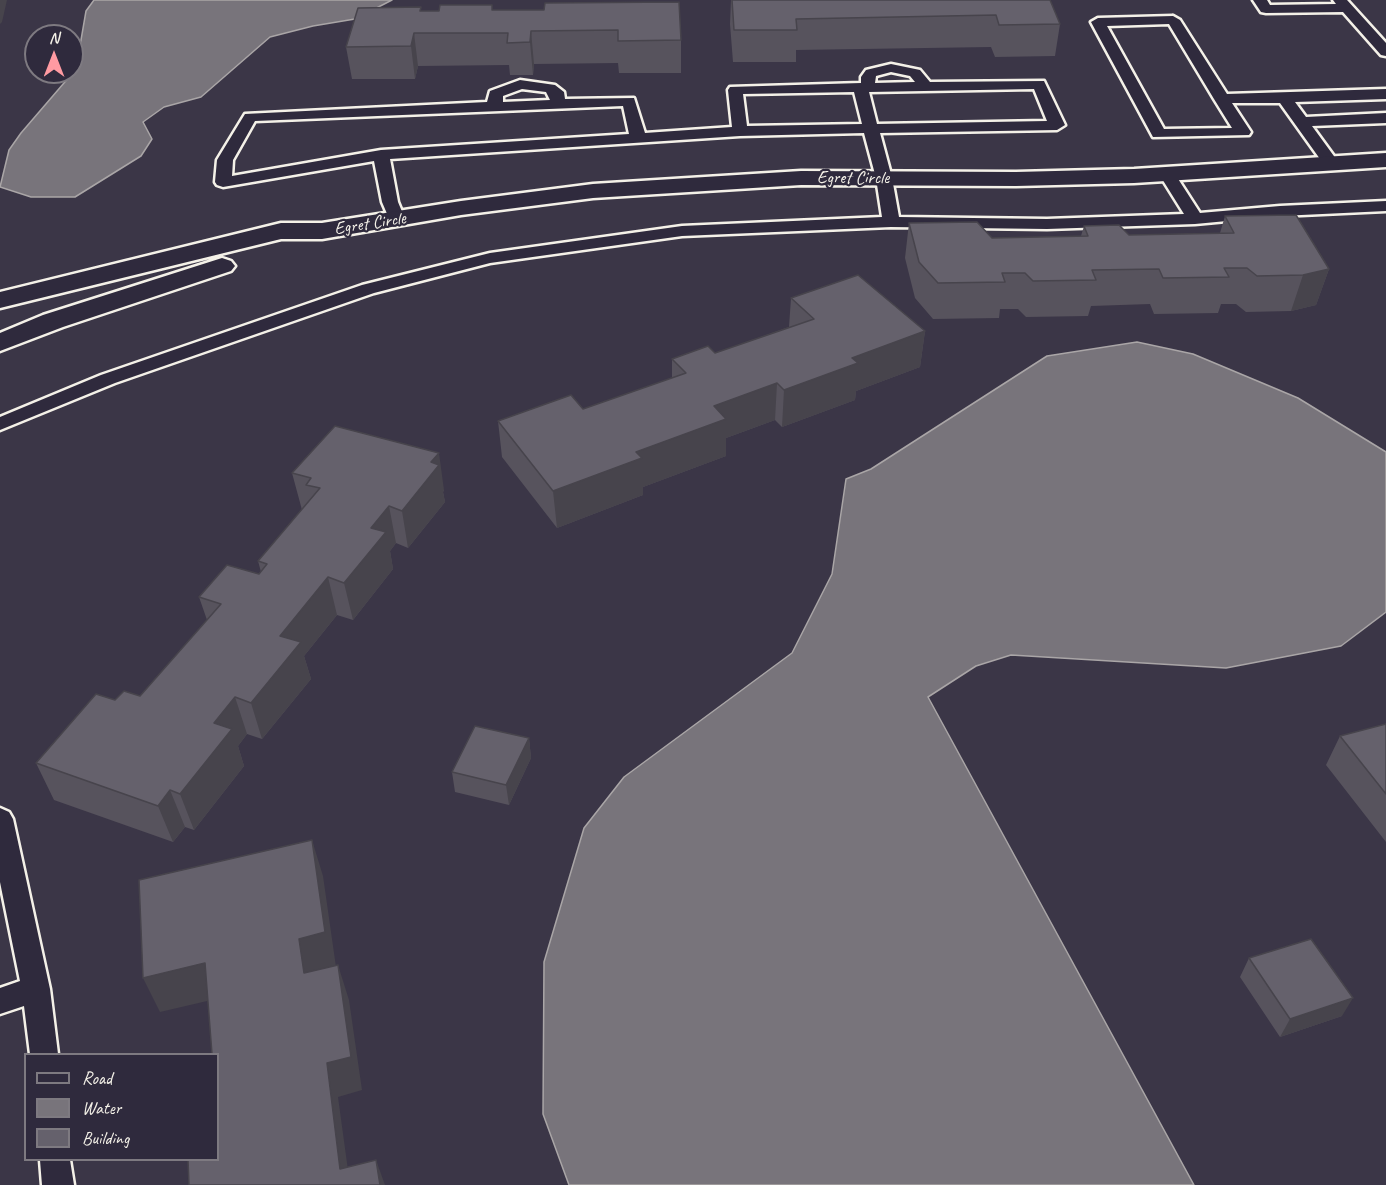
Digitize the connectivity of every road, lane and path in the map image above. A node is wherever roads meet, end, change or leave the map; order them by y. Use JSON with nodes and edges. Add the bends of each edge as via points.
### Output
{"nodes":[{"id":1,"x":1260,"y":0,"type":"edge"},
{"id":2,"x":1343,"y":4,"type":"edge"},
{"id":3,"x":1386,"y":52,"type":"edge"},
{"id":4,"x":864,"y":88,"type":"junction"},
{"id":5,"x":1386,"y":94,"type":"edge"},
{"id":6,"x":1342,"y":95,"type":"junction"},
{"id":7,"x":1284,"y":98,"type":"junction"},
{"id":8,"x":1222,"y":99,"type":"junction"},
{"id":9,"x":558,"y":104,"type":"junction"},
{"id":10,"x":495,"y":107,"type":"junction"},
{"id":11,"x":1386,"y":118,"type":"edge"},
{"id":12,"x":1362,"y":119,"type":"junction"},
{"id":13,"x":1302,"y":122,"type":"junction"},
{"id":14,"x":871,"y":128,"type":"junction"},
{"id":15,"x":740,"y":131,"type":"junction"},
{"id":16,"x":638,"y":137,"type":"junction"},
{"id":17,"x":381,"y":156,"type":"junction"},
{"id":18,"x":1386,"y":160,"type":"edge"},
{"id":19,"x":1331,"y":163,"type":"junction"},
{"id":20,"x":1167,"y":174,"type":"junction"},
{"id":21,"x":884,"y":178,"type":"junction"},
{"id":22,"x":1386,"y":206,"type":"edge"},
{"id":23,"x":397,"y":219,"type":"junction"},
{"id":24,"x":1195,"y":219,"type":"junction"},
{"id":25,"x":891,"y":222,"type":"junction"},
{"id":26,"x":322,"y":231,"type":"junction"},
{"id":27,"x":0,"y":274,"type":"edge"},
{"id":28,"x":11,"y":297,"type":"edge"},
{"id":29,"x":53,"y":321,"type":"junction"},
{"id":30,"x":0,"y":343,"type":"edge"},
{"id":31,"x":0,"y":424,"type":"edge"},
{"id":32,"x":0,"y":819,"type":"edge"},
{"id":33,"x":36,"y":989,"type":"junction"},
{"id":34,"x":0,"y":1001,"type":"edge"},
{"id":35,"x":44,"y":1053,"type":"edge"},
{"id":36,"x":55,"y":1161,"type":"edge"},
{"id":37,"x":58,"y":1185,"type":"edge"}],
"edges":[{"from":1,"to":2,"type":"lane","via":[[1266,9]]},
{"from":2,"to":3,"type":"lane"},
{"from":4,"to":14,"type":"lane"},
{"from":4,"to":14,"type":"lane","via":[[1039,84],[1057,125]]},
{"from":4,"to":15,"type":"lane","via":[[735,90]]},
{"from":5,"to":6,"type":"lane"},
{"from":6,"to":7,"type":"lane"},
{"from":6,"to":12,"type":"lane"},
{"from":7,"to":8,"type":"lane"},
{"from":7,"to":13,"type":"lane"},
{"from":8,"to":8,"type":"lane","via":[[1173,20],[1098,22],[1159,134],[1243,132]]},
{"from":9,"to":10,"type":"lane"},
{"from":9,"to":10,"type":"lane","via":[[556,92],[550,88],[520,84],[495,94]]},
{"from":9,"to":16,"type":"lane","via":[[629,101]]},
{"from":10,"to":17,"type":"lane","via":[[250,117],[225,160],[223,182]]},
{"from":11,"to":12,"type":"lane"},
{"from":12,"to":13,"type":"lane"},
{"from":13,"to":19,"type":"lane"},
{"from":14,"to":15,"type":"lane"},
{"from":14,"to":21,"type":"lane"},
{"from":15,"to":16,"type":"lane"},
{"from":16,"to":17,"type":"lane"},
{"from":17,"to":23,"type":"lane"},
{"from":18,"to":19,"type":"street","name":"Egret Circle"},
{"from":19,"to":20,"type":"street","name":"Egret Circle"},
{"from":20,"to":21,"type":"street","name":"Egret Circle"},
{"from":20,"to":24,"type":"lane"},
{"from":21,"to":23,"type":"street","name":"Egret Circle","via":[[717,181],[592,191]]},
{"from":21,"to":25,"type":"lane"},
{"from":22,"to":24,"type":"lane"},
{"from":23,"to":26,"type":"street","name":"Egret Circle"},
{"from":24,"to":25,"type":"lane","via":[[1047,224]]},
{"from":25,"to":31,"type":"lane","via":[[682,231],[490,258],[368,289],[108,379]]},
{"from":26,"to":28,"type":"street","name":"Egret Circle","via":[[281,231]]},
{"from":26,"to":29,"type":"street","name":"Egret Circle","via":[[292,246]]},
{"from":27,"to":28,"type":"street"},
{"from":28,"to":29,"type":"street"},
{"from":29,"to":30,"type":"street","name":"Egret Circle"},
{"from":32,"to":33,"type":"lane"},
{"from":33,"to":34,"type":"lane"},
{"from":33,"to":35,"type":"lane"},
{"from":36,"to":37,"type":"lane"}]}
